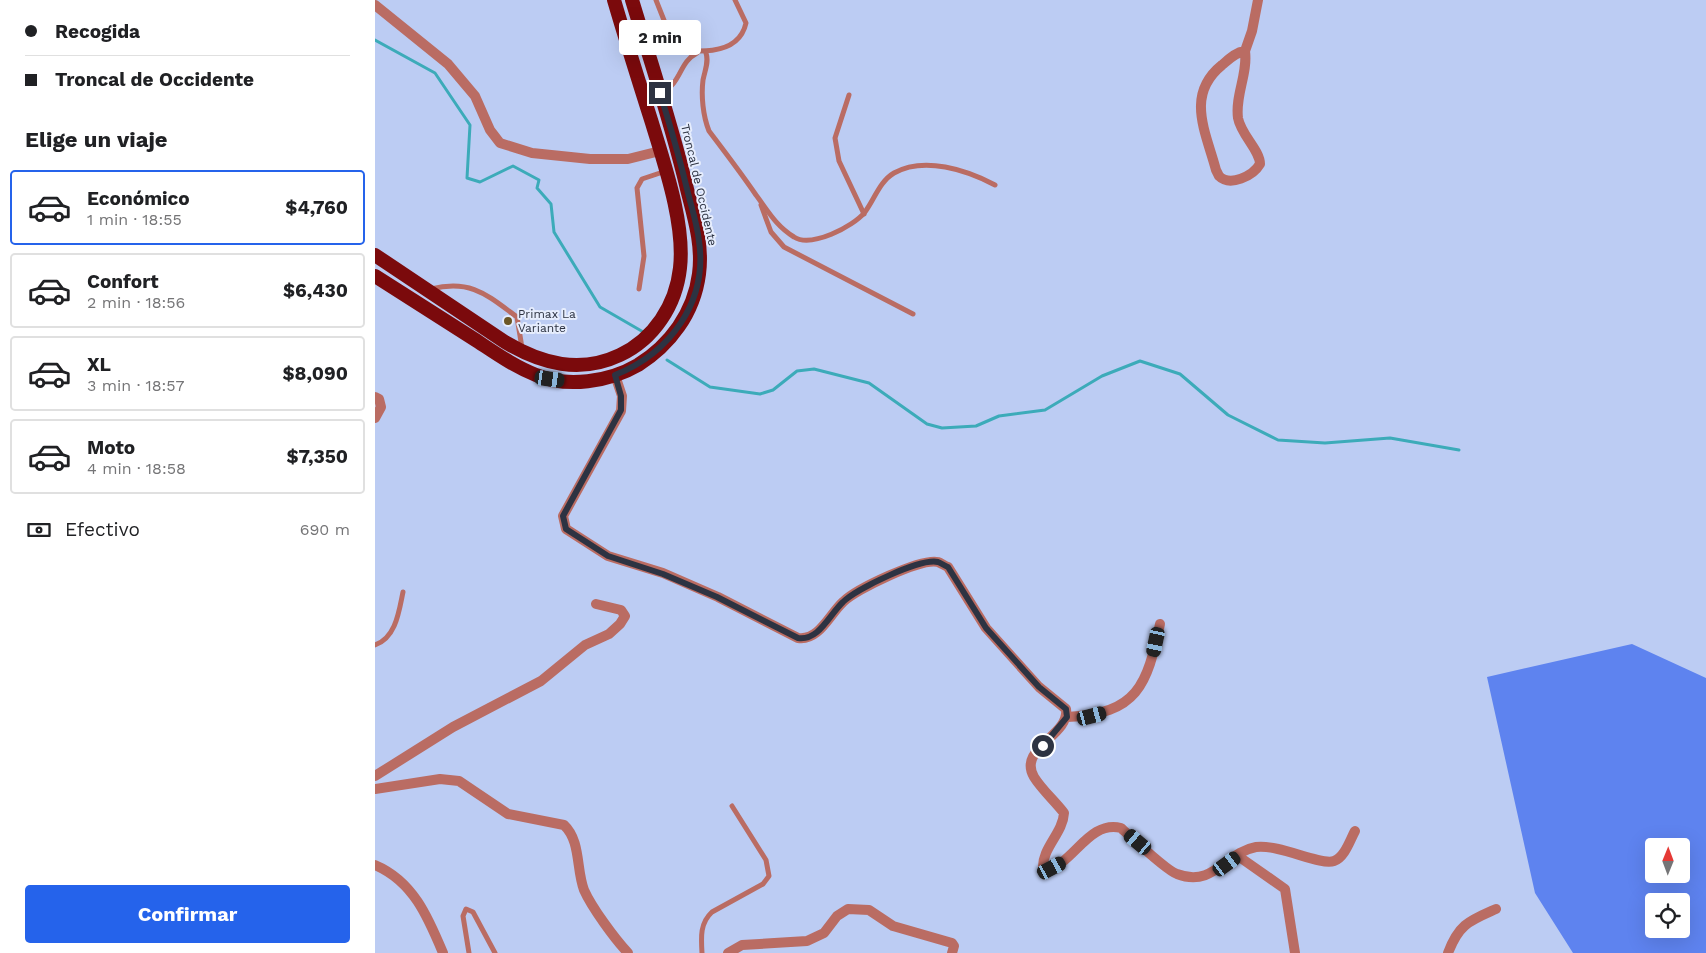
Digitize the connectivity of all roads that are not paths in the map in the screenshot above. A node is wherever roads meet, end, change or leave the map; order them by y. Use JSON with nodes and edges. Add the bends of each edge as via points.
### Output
{"nodes":[{"id":1,"x":614,"y":0,"type":"edge"},
{"id":2,"x":632,"y":0,"type":"edge"},
{"id":3,"x":655,"y":0,"type":"edge"},
{"id":4,"x":735,"y":0,"type":"edge"},
{"id":5,"x":1258,"y":0,"type":"edge"},
{"id":6,"x":375,"y":5,"type":"edge"},
{"id":7,"x":646,"y":46,"type":"junction"},
{"id":8,"x":675,"y":48,"type":"junction"},
{"id":9,"x":1245,"y":51,"type":"junction"},
{"id":10,"x":699,"y":52,"type":"junction"},
{"id":11,"x":705,"y":53,"type":"junction"},
{"id":12,"x":660,"y":93,"type":"junction"},
{"id":13,"x":849,"y":95,"type":"dead end"},
{"id":14,"x":660,"y":151,"type":"junction"},
{"id":15,"x":666,"y":170,"type":"junction"},
{"id":16,"x":995,"y":185,"type":"dead end"},
{"id":17,"x":757,"y":195,"type":"junction"},
{"id":18,"x":864,"y":214,"type":"junction"},
{"id":19,"x":375,"y":255,"type":"edge"},
{"id":20,"x":375,"y":276,"type":"edge"},
{"id":21,"x":639,"y":288,"type":"dead end"},
{"id":22,"x":427,"y":290,"type":"junction"},
{"id":23,"x":913,"y":314,"type":"dead end"},
{"id":24,"x":523,"y":353,"type":"junction"},
{"id":25,"x":615,"y":375,"type":"junction"},
{"id":26,"x":375,"y":397,"type":"edge"},
{"id":27,"x":375,"y":418,"type":"edge"},
{"id":28,"x":403,"y":592,"type":"dead end"},
{"id":29,"x":596,"y":604,"type":"dead end"},
{"id":30,"x":1160,"y":624,"type":"dead end"},
{"id":31,"x":375,"y":645,"type":"edge"},
{"id":32,"x":1067,"y":717,"type":"junction"},
{"id":33,"x":375,"y":776,"type":"edge"},
{"id":34,"x":375,"y":789,"type":"edge"},
{"id":35,"x":732,"y":806,"type":"dead end"},
{"id":36,"x":1355,"y":831,"type":"dead end"},
{"id":37,"x":1238,"y":856,"type":"junction"},
{"id":38,"x":375,"y":865,"type":"edge"},
{"id":39,"x":1496,"y":909,"type":"dead end"},
{"id":40,"x":443,"y":953,"type":"edge"},
{"id":41,"x":469,"y":953,"type":"edge"},
{"id":42,"x":495,"y":953,"type":"edge"},
{"id":43,"x":628,"y":953,"type":"edge"},
{"id":44,"x":702,"y":953,"type":"edge"},
{"id":45,"x":728,"y":953,"type":"edge"},
{"id":46,"x":952,"y":953,"type":"edge"},
{"id":47,"x":1295,"y":953,"type":"edge"},
{"id":48,"x":1448,"y":953,"type":"edge"}],
"edges":[{"from":1,"to":14,"type":"highway"},
{"from":2,"to":7,"type":"highway","name":"Troncal de Occidente"},
{"from":3,"to":8,"type":"lane"},
{"from":4,"to":11,"type":"lane","via":[[746,23],[744,31],[732,42]]},
{"from":5,"to":9,"type":"street"},
{"from":6,"to":14,"type":"street","via":[[448,64],[475,96],[490,130],[500,143],[532,153],[590,159],[627,159]]},
{"from":7,"to":8,"type":"lane"},
{"from":7,"to":12,"type":"highway","name":"Troncal de Occidente"},
{"from":8,"to":10,"type":"lane"},
{"from":9,"to":9,"type":"street","via":[[1237,53],[1214,71],[1200,100],[1216,170],[1223,181],[1229,182],[1236,181],[1260,164],[1258,155],[1243,134],[1239,119]]},
{"from":10,"to":11,"type":"lane"},
{"from":10,"to":12,"type":"lane","via":[[687,61],[671,88]]},
{"from":11,"to":17,"type":"lane","via":[[705,121]]},
{"from":12,"to":25,"type":"highway","name":"Troncal de Occidente","via":[[699,241],[699,275],[693,300],[672,336],[648,358]]},
{"from":13,"to":18,"type":"lane","via":[[835,138],[839,161]]},
{"from":14,"to":15,"type":"highway"},
{"from":15,"to":21,"type":"lane","via":[[642,179],[637,188],[644,256]]},
{"from":15,"to":24,"type":"highway","via":[[680,267],[676,290],[667,311],[648,336],[608,360],[577,366],[561,365]]},
{"from":16,"to":18,"type":"lane","via":[[971,172],[937,166],[904,168],[892,174],[879,188]]},
{"from":17,"to":18,"type":"lane","via":[[775,223],[795,238],[809,240],[831,235]]},
{"from":17,"to":23,"type":"lane","via":[[771,232],[784,247]]},
{"from":19,"to":22,"type":"highway"},
{"from":20,"to":25,"type":"highway","name":"Troncal de Occidente","via":[[506,360],[537,376],[581,382]]},
{"from":22,"to":24,"type":"highway"},
{"from":22,"to":24,"type":"lane","via":[[452,285],[478,290],[517,317]]},
{"from":25,"to":32,"type":"street","via":[[621,410],[563,516],[566,529],[608,556],[663,574],[806,639],[813,636],[844,601],[873,582],[927,562],[937,562],[948,567],[986,628],[1039,687],[1066,709]]},
{"from":26,"to":27,"type":"street","via":[[381,407]]},
{"from":28,"to":31,"type":"lane","via":[[395,627],[381,643]]},
{"from":29,"to":33,"type":"street","via":[[621,610],[625,616],[621,624],[609,634],[585,645],[541,681],[453,727]]},
{"from":30,"to":32,"type":"street","via":[[1152,661],[1140,689],[1106,712]]},
{"from":32,"to":37,"type":"street","via":[[1033,756],[1033,776],[1064,813],[1063,823],[1043,860],[1043,868],[1047,870],[1065,862],[1080,844],[1112,826],[1121,828],[1176,874],[1198,878],[1216,872]]},
{"from":34,"to":43,"type":"street","via":[[439,779],[459,780],[508,814],[563,825],[570,831],[574,842],[584,890]]},
{"from":35,"to":44,"type":"lane","via":[[766,860],[769,876],[763,884],[706,917],[701,933]]},
{"from":36,"to":37,"type":"street","via":[[1344,852],[1332,862],[1264,846],[1251,848]]},
{"from":37,"to":47,"type":"street","via":[[1285,889]]},
{"from":38,"to":40,"type":"street","via":[[389,871],[411,891],[427,914]]},
{"from":39,"to":48,"type":"street","via":[[1467,921],[1457,932]]},
{"from":41,"to":42,"type":"lane","via":[[463,916],[467,909],[473,912]]},
{"from":45,"to":46,"type":"street","via":[[742,945],[807,940],[823,933],[837,916],[848,910],[869,910],[893,926],[952,943]]}]}
